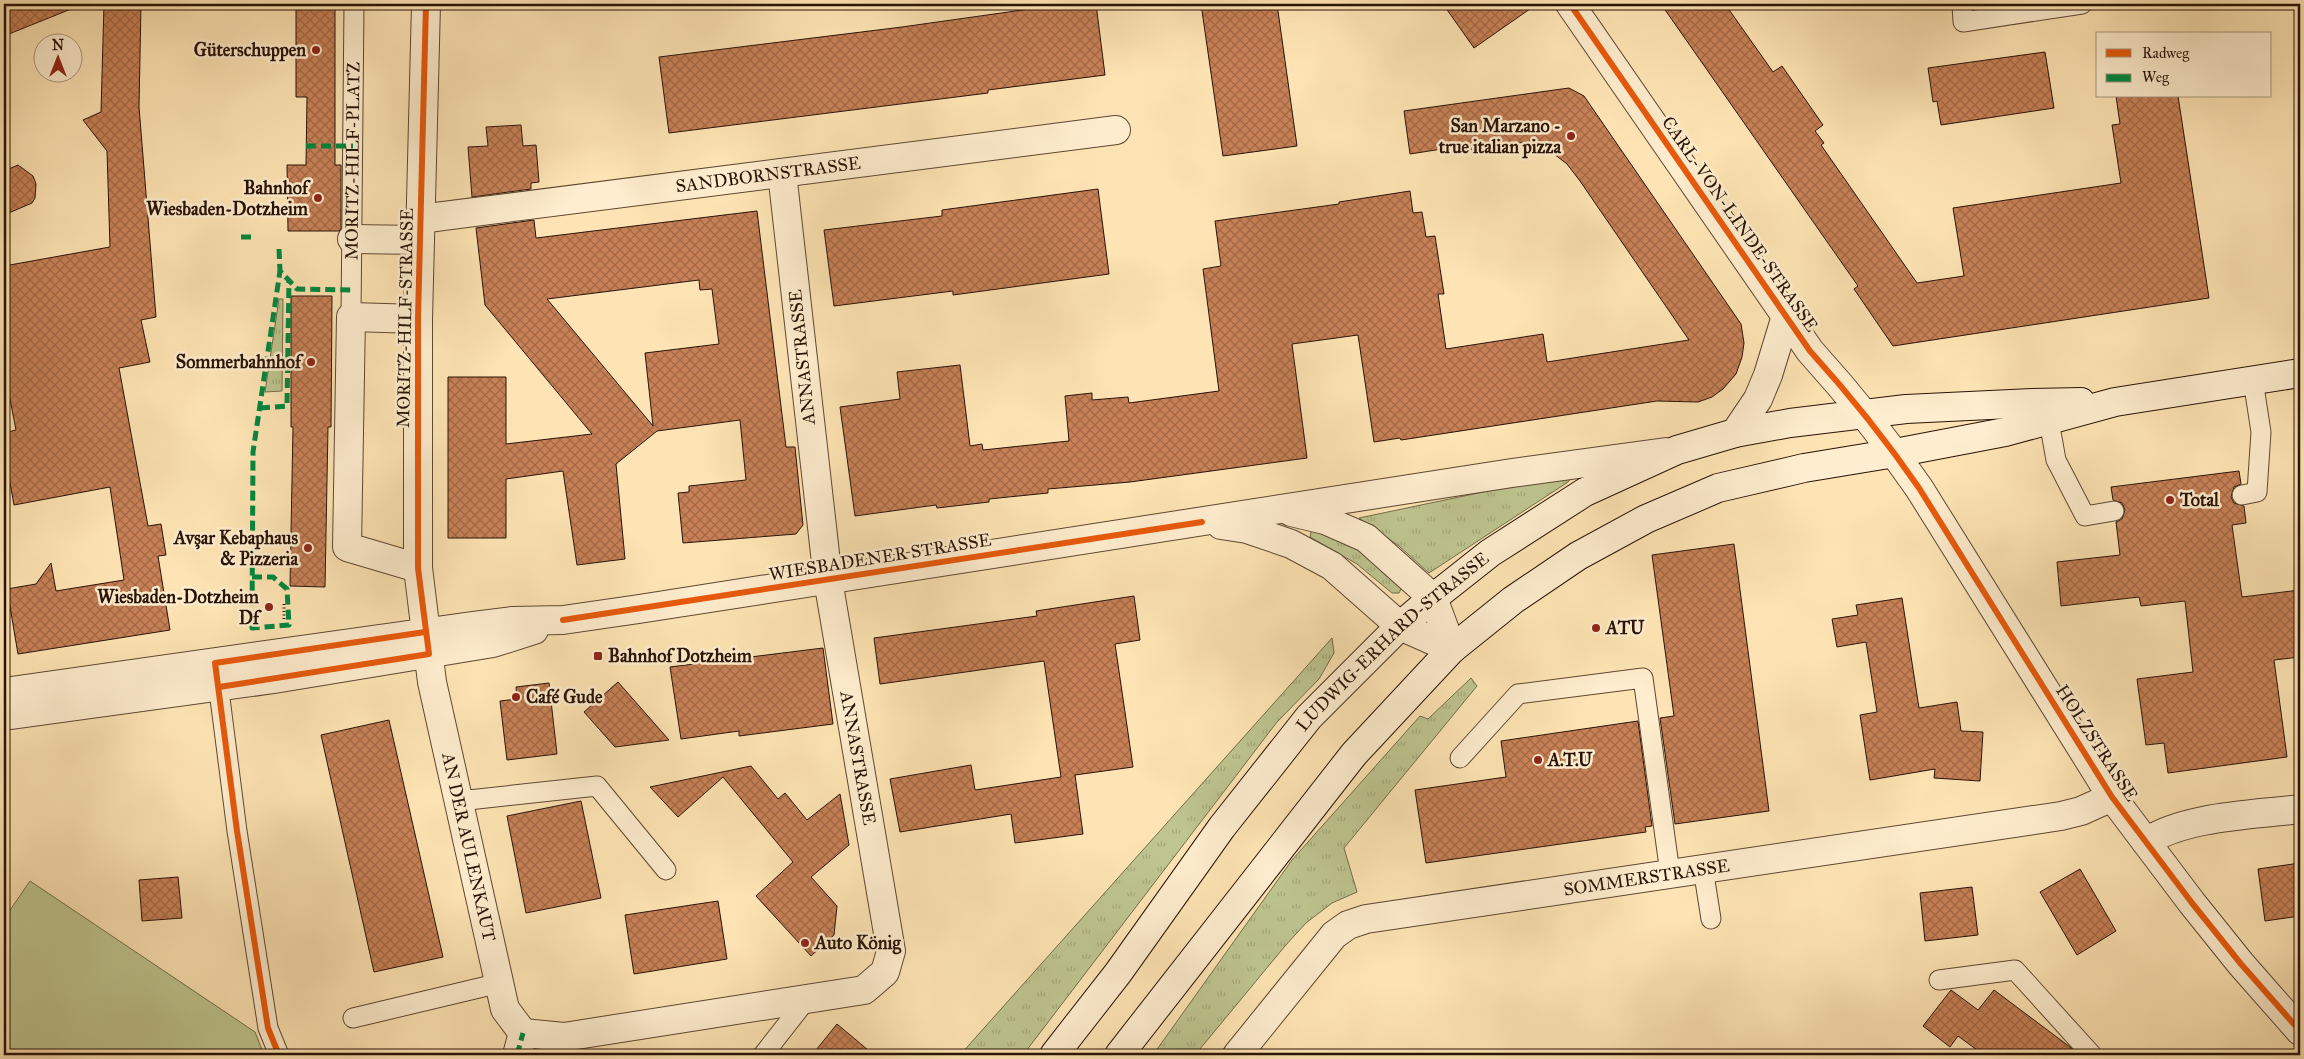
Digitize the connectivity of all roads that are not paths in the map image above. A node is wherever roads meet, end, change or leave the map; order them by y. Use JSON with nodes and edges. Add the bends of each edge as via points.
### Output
{"nodes":[{"id":1,"x":354,"y":4,"type":"edge"},
{"id":2,"x":426,"y":4,"type":"edge"},
{"id":3,"x":1570,"y":4,"type":"edge"},
{"id":4,"x":1962,"y":4,"type":"edge"},
{"id":5,"x":2082,"y":4,"type":"edge"},
{"id":6,"x":1116,"y":130,"type":"dead end"},
{"id":7,"x":782,"y":173,"type":"junction"},
{"id":8,"x":420,"y":229,"type":"junction"},
{"id":9,"x":352,"y":239,"type":"junction"},
{"id":10,"x":1786,"y":316,"type":"junction"},
{"id":11,"x":351,"y":317,"type":"junction"},
{"id":12,"x":418,"y":319,"type":"junction"},
{"id":13,"x":2300,"y":373,"type":"edge"},
{"id":14,"x":2253,"y":380,"type":"junction"},
{"id":15,"x":2115,"y":402,"type":"junction"},
{"id":16,"x":1864,"y":415,"type":"junction"},
{"id":17,"x":2049,"y":421,"type":"junction"},
{"id":18,"x":1734,"y":433,"type":"junction"},
{"id":19,"x":1677,"y":450,"type":"junction"},
{"id":20,"x":1895,"y":453,"type":"junction"},
{"id":21,"x":2242,"y":495,"type":"dead end"},
{"id":22,"x":1281,"y":509,"type":"junction"},
{"id":23,"x":2114,"y":511,"type":"dead end"},
{"id":24,"x":1202,"y":522,"type":"junction"},
{"id":25,"x":418,"y":568,"type":"junction"},
{"id":26,"x":828,"y":580,"type":"junction"},
{"id":27,"x":1433,"y":598,"type":"junction"},
{"id":28,"x":1400,"y":626,"type":"junction"},
{"id":29,"x":427,"y":643,"type":"junction"},
{"id":30,"x":1452,"y":649,"type":"junction"},
{"id":31,"x":217,"y":675,"type":"junction"},
{"id":32,"x":4,"y":692,"type":"edge"},
{"id":33,"x":4,"y":715,"type":"edge"},
{"id":34,"x":1460,"y":758,"type":"dead end"},
{"id":35,"x":2112,"y":797,"type":"junction"},
{"id":36,"x":459,"y":801,"type":"junction"},
{"id":37,"x":2300,"y":809,"type":"edge"},
{"id":38,"x":2146,"y":842,"type":"junction"},
{"id":39,"x":1703,"y":868,"type":"junction"},
{"id":40,"x":666,"y":870,"type":"dead end"},
{"id":41,"x":1670,"y":873,"type":"junction"},
{"id":42,"x":1711,"y":919,"type":"dead end"},
{"id":43,"x":1939,"y":980,"type":"dead end"},
{"id":44,"x":500,"y":983,"type":"junction"},
{"id":45,"x":806,"y":1000,"type":"junction"},
{"id":46,"x":353,"y":1018,"type":"dead end"},
{"id":47,"x":2300,"y":1031,"type":"edge"},
{"id":48,"x":520,"y":1044,"type":"edge"},
{"id":49,"x":279,"y":1055,"type":"edge"},
{"id":50,"x":764,"y":1055,"type":"edge"},
{"id":51,"x":1054,"y":1055,"type":"edge"},
{"id":52,"x":1119,"y":1055,"type":"edge"},
{"id":53,"x":1237,"y":1055,"type":"edge"},
{"id":54,"x":2092,"y":1055,"type":"edge"}],
"edges":[{"from":1,"to":9,"type":"lane","name":"MORITZ-HILF-PLATZ"},
{"from":2,"to":8,"type":"street","name":"MORITZ-HILF-STRASSE"},
{"from":3,"to":10,"type":"street","name":"CARL-VON-LINDE-STRASSE"},
{"from":4,"to":5,"type":"lane","via":[[1963,22]]},
{"from":6,"to":7,"type":"street","name":"SANDBORNSTRASSE"},
{"from":7,"to":8,"type":"street","name":"SANDBORNSTRASSE"},
{"from":7,"to":26,"type":"street","name":"ANNASTRASSE"},
{"from":8,"to":9,"type":"street","name":"MORITZ-HILF-STRASSE"},
{"from":8,"to":12,"type":"street","name":"MORITZ-HILF-STRASSE"},
{"from":9,"to":11,"type":"lane","name":"MORITZ-HILF-PLATZ"},
{"from":10,"to":16,"type":"street","name":"CARL-VON-LINDE-STRASSE","via":[[1810,351]]},
{"from":10,"to":18,"type":"street","via":[[1761,391]]},
{"from":11,"to":12,"type":"street","name":"MORITZ-HILF-STRASSE"},
{"from":11,"to":25,"type":"street","via":[[347,547]]},
{"from":12,"to":25,"type":"street","name":"MORITZ-HILF-STRASSE"},
{"from":13,"to":14,"type":"street"},
{"from":14,"to":15,"type":"street"},
{"from":14,"to":21,"type":"lane","via":[[2261,432],[2257,492]]},
{"from":15,"to":16,"type":"street","name":"LUDWIG-ERHARD-STRASSE","via":[[1948,406]]},
{"from":15,"to":17,"type":"street"},
{"from":16,"to":18,"type":"street","name":"LUDWIG-ERHARD-STRASSE"},
{"from":16,"to":20,"type":"street","name":"CARL-VON-LINDE-STRASSE"},
{"from":17,"to":20,"type":"street"},
{"from":17,"to":23,"type":"lane","via":[[2056,460],[2085,516]]},
{"from":18,"to":19,"type":"street","name":"LUDWIG-ERHARD-STRASSE"},
{"from":19,"to":22,"type":"street"},
{"from":19,"to":27,"type":"street","name":"LUDWIG-ERHARD-STRASSE","via":[[1585,492],[1490,553]]},
{"from":20,"to":30,"type":"street","via":[[1804,468],[1718,488],[1646,519],[1569,562],[1513,600]]},
{"from":20,"to":35,"type":"street","name":"HOLZSTRASSE"},
{"from":22,"to":24,"type":"street","name":"WIESBADENER STRASSE"},
{"from":22,"to":27,"type":"street","name":"WIESBADENER STRASSE","via":[[1325,520],[1366,538]]},
{"from":24,"to":26,"type":"street","name":"WIESBADENER STRASSE"},
{"from":24,"to":28,"type":"street","name":"WIESBADENER STRASSE","via":[[1247,529],[1291,544],[1332,566]]},
{"from":25,"to":29,"type":"street","name":"MORITZ-HILF-STRASSE"},
{"from":26,"to":29,"type":"street","name":"WIESBADENER STRASSE","via":[[563,620],[502,641]]},
{"from":26,"to":45,"type":"street","name":"ANNASTRASSE","via":[[891,951],[885,972],[864,990]]},
{"from":27,"to":28,"type":"street","name":"LUDWIG-ERHARD-STRASSE"},
{"from":27,"to":30,"type":"street","name":"WIESBADENER STRASSE"},
{"from":28,"to":30,"type":"street","name":"WIESBADENER STRASSE"},
{"from":28,"to":51,"type":"street","name":"LUDWIG-ERHARD-STRASSE","via":[[1310,717],[1222,827],[1118,973]]},
{"from":29,"to":31,"type":"street","name":"WIESBADENER STRASSE"},
{"from":29,"to":36,"type":"street","name":"AN DER AULENKAUT","via":[[432,682]]},
{"from":30,"to":52,"type":"street","via":[[1354,754]]},
{"from":31,"to":32,"type":"street","name":"WIESBADENER STRASSE"},
{"from":31,"to":33,"type":"street","name":"WIESBADENER STRASSE"},
{"from":31,"to":49,"type":"lane","via":[[237,831],[268,1028]]},
{"from":34,"to":41,"type":"lane","via":[[1518,694],[1643,678]]},
{"from":35,"to":38,"type":"street","name":"HOLZSTRASSE"},
{"from":35,"to":39,"type":"street","name":"SOMMERSTRASSE","via":[[2061,816]]},
{"from":36,"to":40,"type":"lane","via":[[597,786]]},
{"from":36,"to":44,"type":"street","name":"AN DER AULENKAUT"},
{"from":37,"to":38,"type":"street","via":[[2189,824]]},
{"from":38,"to":47,"type":"street","name":"HOLZSTRASSE","via":[[2241,964]]},
{"from":39,"to":41,"type":"street","name":"SOMMERSTRASSE"},
{"from":39,"to":42,"type":"lane"},
{"from":41,"to":53,"type":"street","name":"SOMMERSTRASSE","via":[[1348,924],[1334,935]]},
{"from":43,"to":54,"type":"lane","via":[[2016,970]]},
{"from":44,"to":46,"type":"lane"},
{"from":44,"to":48,"type":"street","name":"AN DER AULENKAUT","via":[[505,1009]]},
{"from":45,"to":48,"type":"street","name":"ANNASTRASSE"},
{"from":45,"to":50,"type":"lane"}]}
